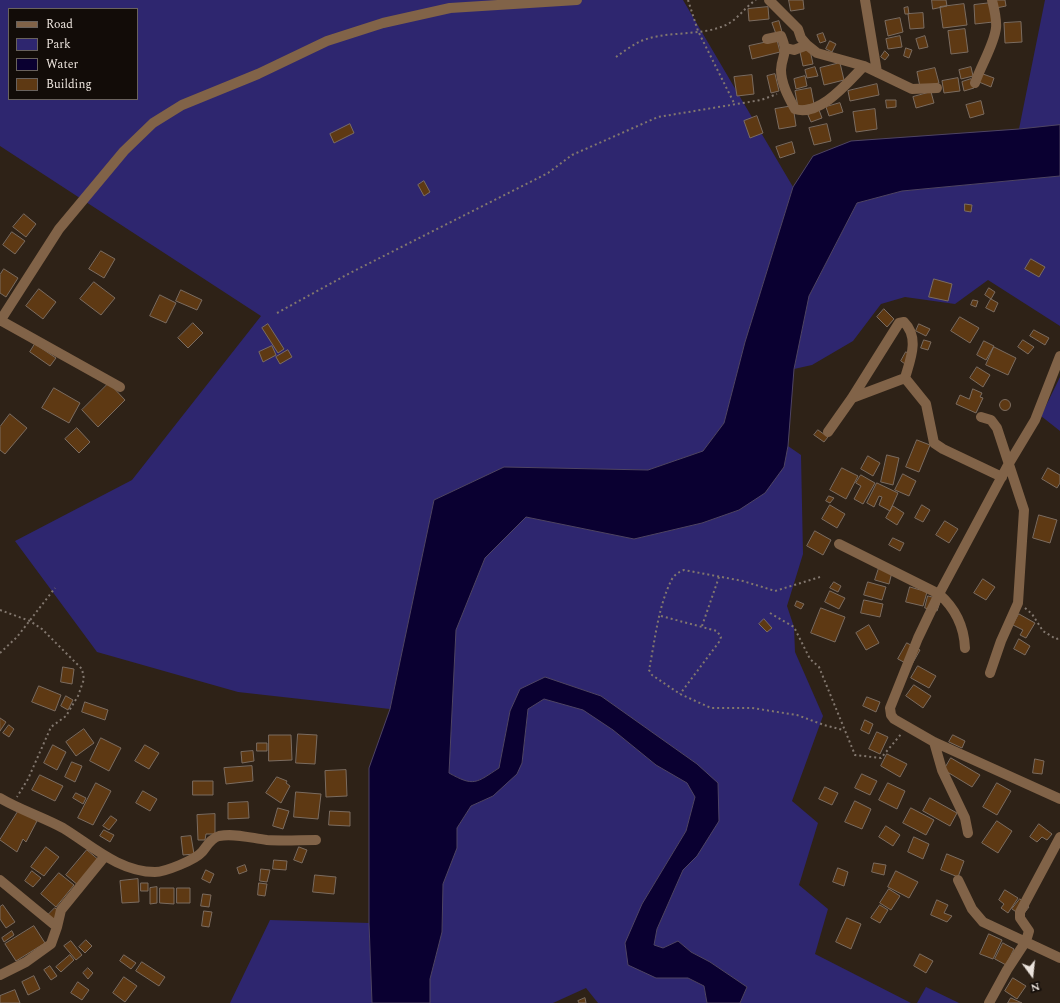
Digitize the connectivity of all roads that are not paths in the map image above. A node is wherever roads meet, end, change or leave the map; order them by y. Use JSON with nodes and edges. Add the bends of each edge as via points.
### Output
{"nodes":[{"id":1,"x":577,"y":0,"type":"edge"},
{"id":2,"x":769,"y":0,"type":"edge"},
{"id":3,"x":865,"y":0,"type":"edge"},
{"id":4,"x":992,"y":0,"type":"edge"},
{"id":5,"x":767,"y":39,"type":"dead end"},
{"id":6,"x":807,"y":45,"type":"junction"},
{"id":7,"x":786,"y":48,"type":"junction"},
{"id":8,"x":864,"y":66,"type":"junction"},
{"id":9,"x":877,"y":72,"type":"junction"},
{"id":10,"x":975,"y":83,"type":"dead end"},
{"id":11,"x":937,"y":88,"type":"dead end"},
{"id":12,"x":0,"y":320,"type":"edge"},
{"id":13,"x":1060,"y":356,"type":"edge"},
{"id":14,"x":905,"y":378,"type":"junction"},
{"id":15,"x":120,"y":387,"type":"dead end"},
{"id":16,"x":852,"y":398,"type":"junction"},
{"id":17,"x":981,"y":417,"type":"dead end"},
{"id":18,"x":828,"y":432,"type":"dead end"},
{"id":19,"x":1008,"y":465,"type":"junction"},
{"id":20,"x":1002,"y":477,"type":"junction"},
{"id":21,"x":839,"y":544,"type":"dead end"},
{"id":22,"x":939,"y":594,"type":"junction"},
{"id":23,"x":965,"y":648,"type":"dead end"},
{"id":24,"x":990,"y":673,"type":"dead end"},
{"id":25,"x":934,"y":742,"type":"junction"},
{"id":26,"x":0,"y":798,"type":"edge"},
{"id":27,"x":1060,"y":799,"type":"edge"},
{"id":28,"x":968,"y":833,"type":"dead end"},
{"id":29,"x":1060,"y":837,"type":"edge"},
{"id":30,"x":316,"y":840,"type":"dead end"},
{"id":31,"x":105,"y":856,"type":"junction"},
{"id":32,"x":0,"y":880,"type":"edge"},
{"id":33,"x":958,"y":880,"type":"dead end"},
{"id":34,"x":57,"y":927,"type":"junction"},
{"id":35,"x":1026,"y":941,"type":"junction"},
{"id":36,"x":1060,"y":958,"type":"edge"},
{"id":37,"x":0,"y":975,"type":"edge"},
{"id":38,"x":989,"y":1003,"type":"edge"}],
"edges":[{"from":1,"to":12,"type":"street","via":[[450,8],[383,23],[327,42],[182,105],[153,123],[124,151],[59,229]]},
{"from":2,"to":6,"type":"street","via":[[798,29]]},
{"from":3,"to":9,"type":"street"},
{"from":4,"to":10,"type":"street","via":[[996,26],[993,42],[982,62]]},
{"from":5,"to":7,"type":"street","via":[[781,36]]},
{"from":6,"to":7,"type":"street","via":[[794,50]]},
{"from":6,"to":8,"type":"street","via":[[816,53]]},
{"from":7,"to":8,"type":"street","via":[[781,71],[785,92],[795,109],[803,112],[827,102]]},
{"from":8,"to":9,"type":"street"},
{"from":9,"to":11,"type":"street","via":[[912,89]]},
{"from":12,"to":15,"type":"street"},
{"from":13,"to":19,"type":"street","via":[[1035,420]]},
{"from":14,"to":16,"type":"street"},
{"from":14,"to":16,"type":"street","via":[[913,351],[913,336],[904,322],[899,323]]},
{"from":14,"to":20,"type":"street","via":[[926,404],[934,443]]},
{"from":16,"to":18,"type":"street"},
{"from":17,"to":19,"type":"street","via":[[991,420],[997,428]]},
{"from":19,"to":20,"type":"street"},
{"from":19,"to":24,"type":"street","via":[[1024,510],[1018,603]]},
{"from":20,"to":22,"type":"street"},
{"from":21,"to":22,"type":"street"},
{"from":22,"to":23,"type":"street","via":[[949,603],[961,626]]},
{"from":22,"to":25,"type":"street","via":[[890,708],[894,719]]},
{"from":25,"to":27,"type":"street"},
{"from":25,"to":28,"type":"street","via":[[942,770],[965,818]]},
{"from":26,"to":31,"type":"street","via":[[63,828]]},
{"from":29,"to":35,"type":"street","via":[[1020,912],[1020,918],[1029,931]]},
{"from":30,"to":31,"type":"street","via":[[217,836],[192,859],[157,872],[136,869]]},
{"from":31,"to":34,"type":"street","via":[[60,910]]},
{"from":32,"to":34,"type":"street"},
{"from":33,"to":35,"type":"street","via":[[972,909],[983,922],[1014,938]]},
{"from":34,"to":37,"type":"street","via":[[51,944],[26,962]]},
{"from":35,"to":36,"type":"street"},
{"from":35,"to":38,"type":"street"}]}
